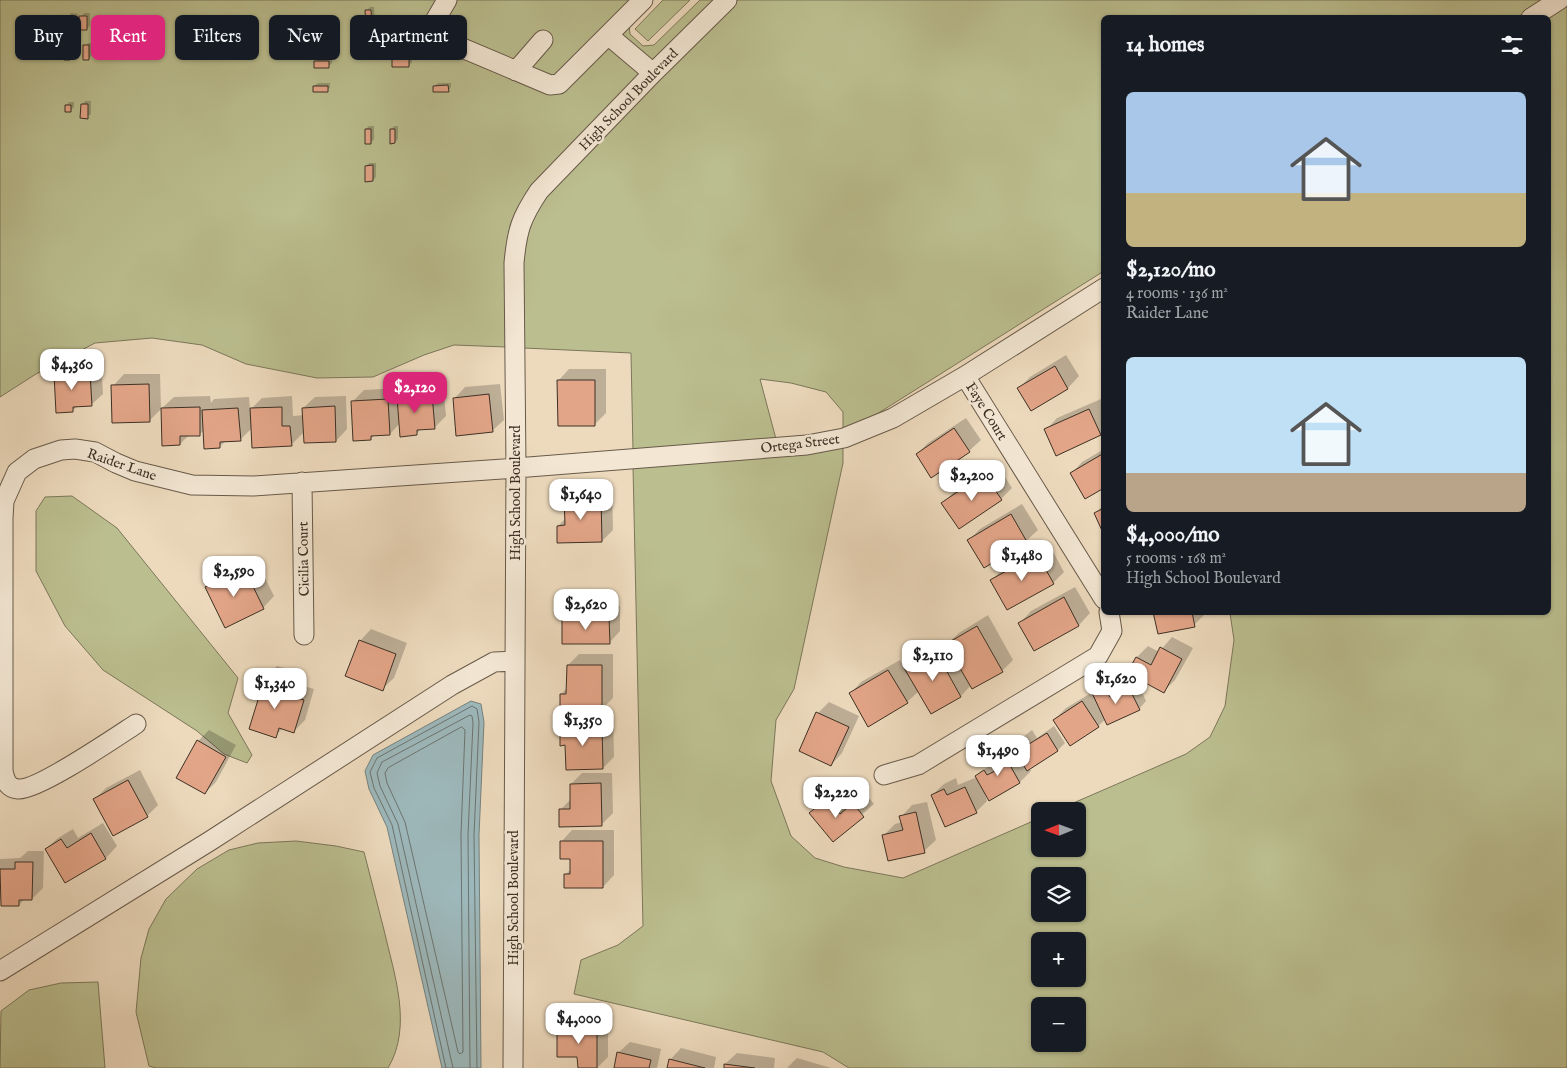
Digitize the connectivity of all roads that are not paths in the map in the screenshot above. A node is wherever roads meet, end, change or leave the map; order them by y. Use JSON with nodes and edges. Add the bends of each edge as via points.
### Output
{"nodes":[{"id":1,"x":447,"y":0,"type":"edge"},
{"id":2,"x":643,"y":0,"type":"edge"},
{"id":3,"x":726,"y":0,"type":"edge"},
{"id":4,"x":1559,"y":0,"type":"edge"},
{"id":5,"x":1536,"y":15,"type":"edge"},
{"id":6,"x":608,"y":35,"type":"junction"},
{"id":7,"x":544,"y":40,"type":"dead end"},
{"id":8,"x":516,"y":71,"type":"junction"},
{"id":9,"x":653,"y":73,"type":"junction"},
{"id":10,"x":1101,"y":290,"type":"edge"},
{"id":11,"x":965,"y":376,"type":"junction"},
{"id":12,"x":516,"y":468,"type":"junction"},
{"id":13,"x":302,"y":482,"type":"junction"},
{"id":14,"x":1101,"y":595,"type":"edge"},
{"id":15,"x":1109,"y":615,"type":"edge"},
{"id":16,"x":304,"y":635,"type":"dead end"},
{"id":17,"x":514,"y":661,"type":"junction"},
{"id":18,"x":136,"y":724,"type":"dead end"},
{"id":19,"x":884,"y":775,"type":"dead end"},
{"id":20,"x":0,"y":971,"type":"edge"},
{"id":21,"x":513,"y":1068,"type":"edge"}],
"edges":[{"from":1,"to":8,"type":"street","via":[[432,24],[436,35]]},
{"from":2,"to":6,"type":"street"},
{"from":3,"to":9,"type":"street","name":"High School Boulevard"},
{"from":4,"to":5,"type":"street"},
{"from":6,"to":8,"type":"street","via":[[559,84],[546,84]]},
{"from":6,"to":9,"type":"street"},
{"from":7,"to":8,"type":"street"},
{"from":9,"to":12,"type":"street","name":"High School Boulevard","via":[[539,191],[524,213],[514,263]]},
{"from":10,"to":11,"type":"street","name":"Ortega Street"},
{"from":11,"to":12,"type":"street","name":"Ortega Street","via":[[892,418],[844,438],[806,445]]},
{"from":11,"to":14,"type":"street","name":"Faye Court"},
{"from":12,"to":13,"type":"street","name":"Raider Lane"},
{"from":12,"to":17,"type":"street","name":"High School Boulevard"},
{"from":13,"to":16,"type":"street","name":"Cicilia Court"},
{"from":13,"to":18,"type":"street","name":"Raider Lane","via":[[253,486],[192,485],[135,471],[95,452],[75,448],[48,453],[18,472],[4,501],[3,518],[5,781],[12,788],[20,789],[38,784]]},
{"from":15,"to":19,"type":"street","via":[[1112,631],[1098,656],[918,766]]},
{"from":17,"to":20,"type":"street","via":[[494,662],[452,685]]},
{"from":17,"to":21,"type":"street","name":"High School Boulevard"}]}
